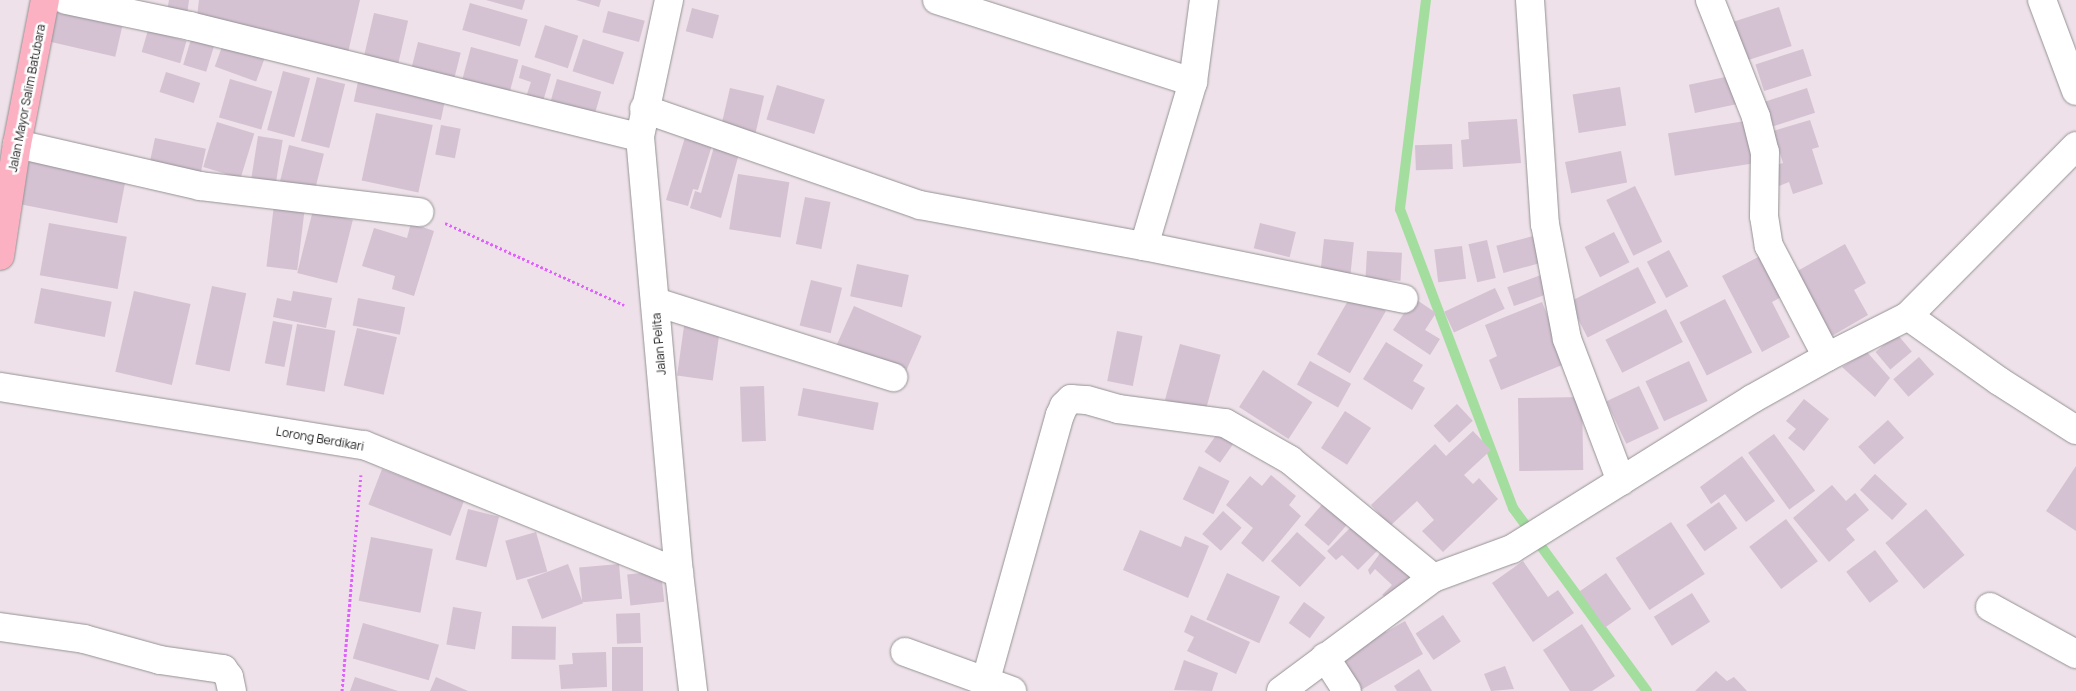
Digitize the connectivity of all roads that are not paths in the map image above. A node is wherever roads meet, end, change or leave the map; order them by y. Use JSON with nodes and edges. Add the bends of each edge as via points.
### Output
{"nodes":[{"id":1,"x":45,"y":0,"type":"edge"},
{"id":2,"x":66,"y":0,"type":"edge"},
{"id":3,"x":669,"y":0,"type":"edge"},
{"id":4,"x":937,"y":0,"type":"edge"},
{"id":5,"x":1204,"y":0,"type":"edge"},
{"id":6,"x":1530,"y":0,"type":"edge"},
{"id":7,"x":1710,"y":0,"type":"edge"},
{"id":8,"x":2042,"y":0,"type":"edge"},
{"id":9,"x":1193,"y":82,"type":"junction"},
{"id":10,"x":2076,"y":91,"type":"edge"},
{"id":11,"x":644,"y":109,"type":"junction"},
{"id":12,"x":640,"y":137,"type":"junction"},
{"id":13,"x":17,"y":144,"type":"junction"},
{"id":14,"x":2076,"y":146,"type":"edge"},
{"id":15,"x":420,"y":212,"type":"road end"},
{"id":16,"x":1144,"y":246,"type":"junction"},
{"id":17,"x":0,"y":256,"type":"edge"},
{"id":18,"x":1404,"y":299,"type":"dead end"},
{"id":19,"x":656,"y":311,"type":"junction"},
{"id":20,"x":1908,"y":316,"type":"junction"},
{"id":21,"x":1827,"y":357,"type":"junction"},
{"id":22,"x":893,"y":377,"type":"dead end"},
{"id":23,"x":0,"y":387,"type":"edge"},
{"id":24,"x":2076,"y":430,"type":"edge"},
{"id":25,"x":1621,"y":480,"type":"junction"},
{"id":26,"x":679,"y":572,"type":"junction"},
{"id":27,"x":1433,"y":578,"type":"junction"},
{"id":28,"x":1990,"y":607,"type":"dead end"},
{"id":29,"x":0,"y":627,"type":"edge"},
{"id":30,"x":905,"y":652,"type":"dead end"},
{"id":31,"x":2076,"y":654,"type":"edge"},
{"id":32,"x":1325,"y":657,"type":"junction"},
{"id":33,"x":985,"y":683,"type":"junction"},
{"id":34,"x":232,"y":691,"type":"edge"},
{"id":35,"x":693,"y":691,"type":"edge"},
{"id":36,"x":1012,"y":691,"type":"edge"},
{"id":37,"x":1281,"y":691,"type":"edge"},
{"id":38,"x":1347,"y":691,"type":"edge"}],
"edges":[{"from":1,"to":13,"type":"street","name":"Jalan Mayor Salim Batubara"},
{"from":2,"to":12,"type":"street","via":[[190,26]]},
{"from":3,"to":11,"type":"street","name":"Jalan Pelita"},
{"from":4,"to":9,"type":"street"},
{"from":5,"to":9,"type":"street"},
{"from":6,"to":25,"type":"street","via":[[1545,224],[1561,310],[1567,339]]},
{"from":7,"to":21,"type":"street","via":[[1756,117],[1766,152],[1764,216],[1770,246]]},
{"from":8,"to":10,"type":"street"},
{"from":9,"to":16,"type":"street"},
{"from":11,"to":12,"type":"street","name":"Jalan Pelita"},
{"from":11,"to":16,"type":"street","via":[[920,205]]},
{"from":12,"to":19,"type":"street","name":"Jalan Pelita"},
{"from":13,"to":15,"type":"street","via":[[200,186]]},
{"from":13,"to":17,"type":"street","name":"Jalan Mayor Salim Batubara"},
{"from":14,"to":20,"type":"street"},
{"from":16,"to":18,"type":"street"},
{"from":19,"to":22,"type":"street"},
{"from":19,"to":26,"type":"street","name":"Jalan Pelita"},
{"from":20,"to":21,"type":"street"},
{"from":20,"to":24,"type":"street","via":[[1999,381]]},
{"from":21,"to":25,"type":"street"},
{"from":23,"to":26,"type":"street","name":"Lorong Berdikari","via":[[364,445]]},
{"from":25,"to":27,"type":"street","via":[[1512,548]]},
{"from":26,"to":35,"type":"street","name":"Jalan Pelita"},
{"from":27,"to":32,"type":"street"},
{"from":27,"to":33,"type":"street","via":[[1290,460],[1225,423],[1118,409],[1071,399],[1060,416]]},
{"from":28,"to":31,"type":"street"},
{"from":29,"to":34,"type":"street","via":[[84,639],[160,660],[222,669],[229,677]]},
{"from":30,"to":33,"type":"street"},
{"from":32,"to":37,"type":"street"},
{"from":32,"to":38,"type":"street"},
{"from":33,"to":36,"type":"street"}]}
